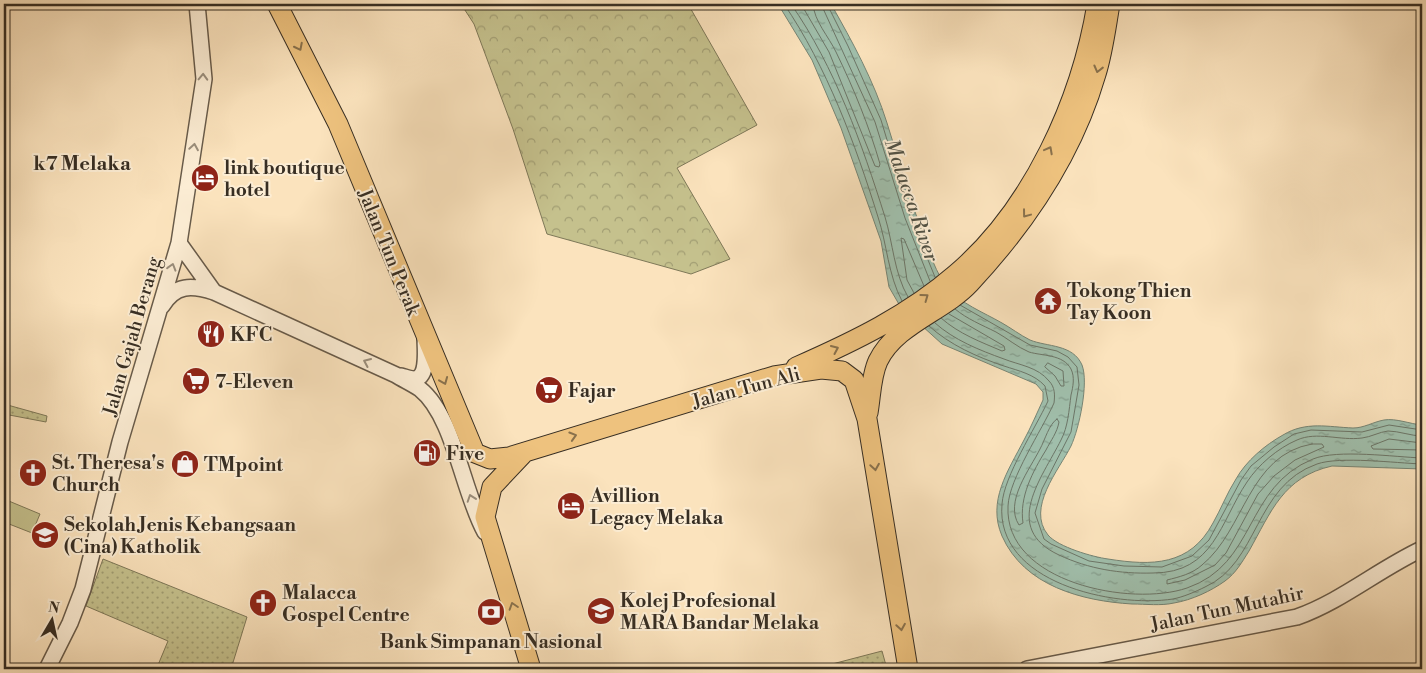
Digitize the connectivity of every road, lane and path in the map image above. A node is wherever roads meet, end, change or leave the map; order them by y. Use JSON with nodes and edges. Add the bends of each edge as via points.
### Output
{"nodes":[{"id":1,"x":197,"y":4,"type":"edge"},
{"id":2,"x":277,"y":4,"type":"edge"},
{"id":3,"x":1097,"y":4,"type":"edge"},
{"id":4,"x":1110,"y":4,"type":"edge"},
{"id":5,"x":179,"y":243,"type":"junction"},
{"id":6,"x":963,"y":279,"type":"junction"},
{"id":7,"x":214,"y":292,"type":"junction"},
{"id":8,"x":157,"y":313,"type":"junction"},
{"id":9,"x":898,"y":326,"type":"junction"},
{"id":10,"x":425,"y":336,"type":"junction"},
{"id":11,"x":396,"y":375,"type":"junction"},
{"id":12,"x":774,"y":376,"type":"junction"},
{"id":13,"x":867,"y":419,"type":"junction"},
{"id":14,"x":527,"y":450,"type":"junction"},
{"id":15,"x":491,"y":542,"type":"junction"},
{"id":16,"x":1422,"y":549,"type":"edge"},
{"id":17,"x":907,"y":662,"type":"edge"},
{"id":18,"x":47,"y":669,"type":"edge"},
{"id":19,"x":532,"y":669,"type":"edge"},
{"id":20,"x":918,"y":669,"type":"edge"},
{"id":21,"x":1027,"y":669,"type":"edge"}],
"edges":[{"from":5,"to":1,"type":"street","name":"Jalan Gajah Berang","one_way":true,"via":[[204,78]]},
{"from":2,"to":10,"type":"main road","name":"Jalan Tun Perak","one_way":true,"via":[[338,124]]},
{"from":6,"to":3,"type":"main road","one_way":true,"via":[[1015,206],[1052,146],[1082,72]]},
{"from":4,"to":6,"type":"main road","one_way":true,"via":[[1097,73],[1083,115],[1066,150],[1030,209]]},
{"from":5,"to":7,"type":"street"},
{"from":8,"to":5,"type":"street","name":"Jalan Gajah Berang","one_way":true},
{"from":6,"to":9,"type":"main road"},
{"from":7,"to":8,"type":"street","via":[[195,286],[184,287],[173,292]]},
{"from":11,"to":7,"type":"street","one_way":true},
{"from":8,"to":18,"type":"street","name":"Jalan Gajah Berang","via":[[83,589]]},
{"from":12,"to":9,"type":"main road","one_way":true},
{"from":9,"to":13,"type":"main road","via":[[874,373]]},
{"from":10,"to":11,"type":"street","via":[[425,364],[419,377]]},
{"from":10,"to":14,"type":"main road","name":"Jalan Tun Perak","one_way":true,"via":[[475,453],[490,459],[509,457]]},
{"from":15,"to":11,"type":"street","one_way":true,"via":[[479,522],[440,417],[420,389]]},
{"from":12,"to":13,"type":"main road","name":"Jalan Tun Ali","via":[[821,369],[842,371],[854,380]]},
{"from":14,"to":12,"type":"main road","name":"Jalan Tun Ali","one_way":true},
{"from":13,"to":17,"type":"main road","name":"Jalan Tun Ali","one_way":true},
{"from":14,"to":15,"type":"main road","via":[[492,487],[485,517]]},
{"from":19,"to":15,"type":"main road","one_way":true},
{"from":16,"to":21,"type":"street","name":"Jalan Tun Mutahir","via":[[1329,603],[1297,617]]},
{"from":17,"to":20,"type":"main road"}]}
